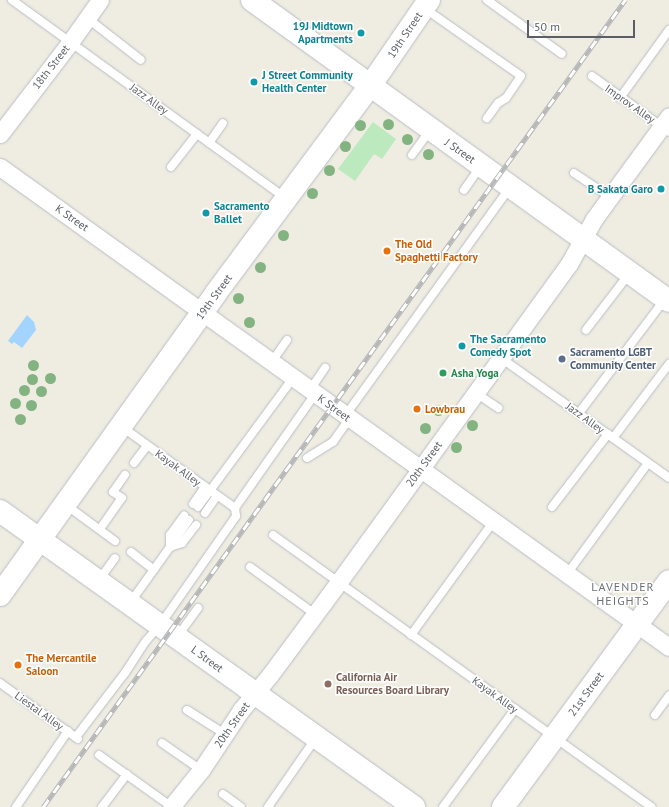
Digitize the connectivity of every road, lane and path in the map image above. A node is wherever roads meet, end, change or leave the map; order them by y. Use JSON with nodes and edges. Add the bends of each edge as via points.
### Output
{"nodes":[{"id":1,"x":12,"y":0,"type":"edge"},
{"id":2,"x":100,"y":0,"type":"edge"},
{"id":3,"x":252,"y":0,"type":"edge"},
{"id":4,"x":487,"y":0,"type":"edge"},
{"id":5,"x":426,"y":4,"type":"edge"},
{"id":6,"x":87,"y":18,"type":"junction"},
{"id":7,"x":669,"y":30,"type":"edge"},
{"id":8,"x":71,"y":42,"type":"junction"},
{"id":9,"x":562,"y":54,"type":"dead end"},
{"id":10,"x":141,"y":60,"type":"dead end"},
{"id":11,"x":592,"y":76,"type":"dead end"},
{"id":12,"x":370,"y":86,"type":"junction"},
{"id":13,"x":620,"y":98,"type":"junction"},
{"id":14,"x":487,"y":118,"type":"dead end"},
{"id":15,"x":223,"y":123,"type":"dead end"},
{"id":16,"x":666,"y":125,"type":"edge"},
{"id":17,"x":430,"y":130,"type":"junction"},
{"id":18,"x":0,"y":134,"type":"edge"},
{"id":19,"x":197,"y":134,"type":"junction"},
{"id":20,"x":209,"y":143,"type":"junction"},
{"id":21,"x":412,"y":155,"type":"dead end"},
{"id":22,"x":481,"y":166,"type":"junction"},
{"id":23,"x":171,"y":167,"type":"dead end"},
{"id":24,"x":0,"y":168,"type":"edge"},
{"id":25,"x":574,"y":173,"type":"dead end"},
{"id":26,"x":510,"y":186,"type":"junction"},
{"id":27,"x":464,"y":190,"type":"dead end"},
{"id":28,"x":610,"y":197,"type":"junction"},
{"id":29,"x":287,"y":199,"type":"junction"},
{"id":30,"x":582,"y":239,"type":"junction"},
{"id":31,"x":629,"y":273,"type":"junction"},
{"id":32,"x":667,"y":300,"type":"edge"},
{"id":33,"x":203,"y":312,"type":"junction"},
{"id":34,"x":586,"y":330,"type":"dead end"},
{"id":35,"x":287,"y":340,"type":"dead end"},
{"id":36,"x":501,"y":358,"type":"junction"},
{"id":37,"x":271,"y":363,"type":"junction"},
{"id":38,"x":669,"y":364,"type":"edge"},
{"id":39,"x":325,"y":368,"type":"dead end"},
{"id":40,"x":293,"y":378,"type":"junction"},
{"id":41,"x":312,"y":392,"type":"junction"},
{"id":42,"x":476,"y":393,"type":"junction"},
{"id":43,"x":498,"y":408,"type":"dead end"},
{"id":44,"x":579,"y":413,"type":"junction"},
{"id":45,"x":347,"y":417,"type":"junction"},
{"id":46,"x":121,"y":427,"type":"junction"},
{"id":47,"x":611,"y":436,"type":"junction"},
{"id":48,"x":147,"y":446,"type":"junction"},
{"id":49,"x":307,"y":458,"type":"dead end"},
{"id":50,"x":134,"y":463,"type":"dead end"},
{"id":51,"x":648,"y":463,"type":"junction"},
{"id":52,"x":420,"y":470,"type":"junction"},
{"id":53,"x":125,"y":475,"type":"dead end"},
{"id":54,"x":669,"y":478,"type":"edge"},
{"id":55,"x":208,"y":489,"type":"junction"},
{"id":56,"x":217,"y":496,"type":"junction"},
{"id":57,"x":66,"y":505,"type":"junction"},
{"id":58,"x":195,"y":506,"type":"dead end"},
{"id":59,"x":552,"y":507,"type":"dead end"},
{"id":60,"x":235,"y":508,"type":"junction"},
{"id":61,"x":0,"y":511,"type":"edge"},
{"id":62,"x":205,"y":513,"type":"dead end"},
{"id":63,"x":186,"y":518,"type":"dead end"},
{"id":64,"x":493,"y":522,"type":"junction"},
{"id":65,"x":196,"y":525,"type":"dead end"},
{"id":66,"x":100,"y":529,"type":"junction"},
{"id":67,"x":273,"y":535,"type":"dead end"},
{"id":68,"x":40,"y":539,"type":"junction"},
{"id":69,"x":115,"y":540,"type":"dead end"},
{"id":70,"x":170,"y":546,"type":"junction"},
{"id":71,"x":131,"y":552,"type":"dead end"},
{"id":72,"x":115,"y":558,"type":"dead end"},
{"id":73,"x":250,"y":567,"type":"dead end"},
{"id":74,"x":154,"y":570,"type":"junction"},
{"id":75,"x":567,"y":574,"type":"junction"},
{"id":76,"x":669,"y":581,"type":"edge"},
{"id":77,"x":98,"y":582,"type":"junction"},
{"id":78,"x":338,"y":583,"type":"junction"},
{"id":79,"x":0,"y":595,"type":"edge"},
{"id":80,"x":130,"y":604,"type":"junction"},
{"id":81,"x":198,"y":608,"type":"dead end"},
{"id":82,"x":315,"y":614,"type":"junction"},
{"id":83,"x":160,"y":624,"type":"junction"},
{"id":84,"x":638,"y":624,"type":"junction"},
{"id":85,"x":411,"y":635,"type":"junction"},
{"id":86,"x":177,"y":637,"type":"junction"},
{"id":87,"x":669,"y":647,"type":"edge"},
{"id":88,"x":0,"y":683,"type":"edge"},
{"id":89,"x":255,"y":694,"type":"junction"},
{"id":90,"x":669,"y":696,"type":"edge"},
{"id":91,"x":187,"y":710,"type":"dead end"},
{"id":92,"x":509,"y":712,"type":"junction"},
{"id":93,"x":655,"y":715,"type":"dead end"},
{"id":94,"x":68,"y":731,"type":"junction"},
{"id":95,"x":225,"y":734,"type":"junction"},
{"id":96,"x":316,"y":737,"type":"junction"},
{"id":97,"x":554,"y":737,"type":"junction"},
{"id":98,"x":162,"y":744,"type":"dead end"},
{"id":99,"x":99,"y":754,"type":"dead end"},
{"id":100,"x":202,"y":770,"type":"junction"},
{"id":101,"x":127,"y":774,"type":"junction"},
{"id":102,"x":223,"y":794,"type":"dead end"},
{"id":103,"x":16,"y":807,"type":"edge"},
{"id":104,"x":102,"y":807,"type":"edge"},
{"id":105,"x":172,"y":807,"type":"edge"},
{"id":106,"x":241,"y":807,"type":"edge"},
{"id":107,"x":268,"y":807,"type":"edge"},
{"id":108,"x":414,"y":807,"type":"edge"},
{"id":109,"x":443,"y":807,"type":"edge"},
{"id":110,"x":503,"y":807,"type":"edge"},
{"id":111,"x":651,"y":807,"type":"edge"}],
"edges":[{"from":1,"to":8,"type":"lane","name":"Jazz Alley"},
{"from":2,"to":6,"type":"street","name":"18th Street"},
{"from":3,"to":12,"type":"main road","name":"J Street"},
{"from":4,"to":9,"type":"lane"},
{"from":5,"to":12,"type":"main road","name":"19th Street"},
{"from":5,"to":14,"type":"lane","via":[[521,76],[506,98],[498,103]]},
{"from":6,"to":8,"type":"street","name":"18th Street"},
{"from":6,"to":10,"type":"lane"},
{"from":7,"to":13,"type":"lane"},
{"from":8,"to":18,"type":"street","name":"18th Street"},
{"from":8,"to":19,"type":"lane","name":"Jazz Alley"},
{"from":11,"to":13,"type":"lane","name":"Improv Alley"},
{"from":12,"to":17,"type":"main road","name":"J Street"},
{"from":12,"to":29,"type":"main road","name":"19th Street"},
{"from":13,"to":16,"type":"lane","name":"Improv Alley"},
{"from":15,"to":20,"type":"lane"},
{"from":16,"to":28,"type":"street","name":"20th Street"},
{"from":17,"to":21,"type":"lane"},
{"from":17,"to":22,"type":"main road","name":"J Street"},
{"from":19,"to":20,"type":"lane","name":"Jazz Alley"},
{"from":19,"to":23,"type":"lane"},
{"from":20,"to":29,"type":"lane","name":"Jazz Alley"},
{"from":22,"to":26,"type":"main road","name":"J Street"},
{"from":22,"to":27,"type":"lane"},
{"from":24,"to":33,"type":"street","name":"K Street"},
{"from":25,"to":28,"type":"lane"},
{"from":26,"to":30,"type":"main road","name":"J Street"},
{"from":26,"to":45,"type":"lane"},
{"from":28,"to":30,"type":"street","name":"20th Street"},
{"from":29,"to":33,"type":"main road","name":"19th Street"},
{"from":30,"to":31,"type":"main road","name":"J Street"},
{"from":30,"to":36,"type":"street","name":"20th Street","via":[[569,264]]},
{"from":31,"to":32,"type":"main road","name":"J Street"},
{"from":31,"to":34,"type":"lane"},
{"from":32,"to":44,"type":"lane"},
{"from":33,"to":37,"type":"street","name":"K Street"},
{"from":33,"to":46,"type":"main road","name":"19th Street"},
{"from":35,"to":37,"type":"lane"},
{"from":36,"to":42,"type":"street","name":"20th Street"},
{"from":36,"to":44,"type":"lane","name":"Jazz Alley"},
{"from":37,"to":40,"type":"street","name":"K Street"},
{"from":38,"to":47,"type":"lane"},
{"from":39,"to":41,"type":"lane"},
{"from":40,"to":41,"type":"street","name":"K Street"},
{"from":40,"to":55,"type":"lane"},
{"from":41,"to":45,"type":"street","name":"K Street"},
{"from":41,"to":60,"type":"lane"},
{"from":42,"to":43,"type":"lane"},
{"from":42,"to":52,"type":"street","name":"20th Street"},
{"from":44,"to":47,"type":"lane","name":"Jazz Alley"},
{"from":45,"to":49,"type":"lane","via":[[333,442]]},
{"from":45,"to":52,"type":"street","name":"K Street"},
{"from":46,"to":48,"type":"lane","name":"Kayak Alley"},
{"from":46,"to":57,"type":"main road","name":"19th Street"},
{"from":47,"to":51,"type":"lane","name":"Jazz Alley"},
{"from":47,"to":59,"type":"lane"},
{"from":48,"to":50,"type":"lane"},
{"from":48,"to":55,"type":"lane","name":"Kayak Alley","via":[[177,470]]},
{"from":51,"to":54,"type":"lane","name":"Jazz Alley"},
{"from":51,"to":75,"type":"lane"},
{"from":52,"to":64,"type":"street","name":"K Street"},
{"from":52,"to":78,"type":"street","name":"20th Street"},
{"from":53,"to":66,"type":"lane","via":[[113,492],[122,498]]},
{"from":55,"to":56,"type":"lane","name":"Kayak Alley"},
{"from":55,"to":58,"type":"lane"},
{"from":56,"to":60,"type":"lane","name":"Kayak Alley"},
{"from":56,"to":62,"type":"lane"},
{"from":57,"to":66,"type":"lane"},
{"from":57,"to":68,"type":"main road","name":"19th Street"},
{"from":60,"to":83,"type":"lane","via":[[236,516]]},
{"from":61,"to":68,"type":"main road","name":"L Street"},
{"from":63,"to":70,"type":"lane","via":[[170,535]]},
{"from":64,"to":75,"type":"street","name":"K Street"},
{"from":64,"to":85,"type":"lane"},
{"from":65,"to":70,"type":"lane","via":[[182,543]]},
{"from":66,"to":69,"type":"lane"},
{"from":67,"to":78,"type":"lane","name":"Kayak Alley"},
{"from":68,"to":77,"type":"main road","name":"L Street"},
{"from":68,"to":79,"type":"main road","name":"19th Street"},
{"from":70,"to":74,"type":"lane"},
{"from":71,"to":74,"type":"lane"},
{"from":72,"to":77,"type":"lane"},
{"from":73,"to":82,"type":"lane"},
{"from":74,"to":80,"type":"lane"},
{"from":75,"to":84,"type":"street","name":"K Street"},
{"from":76,"to":84,"type":"main road","name":"21st Street"},
{"from":77,"to":80,"type":"main road","name":"L Street"},
{"from":78,"to":82,"type":"street","name":"20th Street"},
{"from":78,"to":85,"type":"lane","name":"Kayak Alley"},
{"from":80,"to":83,"type":"main road","name":"L Street"},
{"from":81,"to":86,"type":"lane"},
{"from":82,"to":89,"type":"street","name":"20th Street"},
{"from":83,"to":86,"type":"main road","name":"L Street"},
{"from":83,"to":94,"type":"lane","name":"Liestal Alley","via":[[77,738]]},
{"from":84,"to":87,"type":"street","name":"K Street"},
{"from":84,"to":97,"type":"main road","name":"21st Street"},
{"from":85,"to":92,"type":"lane","name":"Kayak Alley"},
{"from":86,"to":89,"type":"main road","name":"L Street"},
{"from":88,"to":94,"type":"lane","name":"Liestal Alley"},
{"from":89,"to":95,"type":"street","name":"20th Street"},
{"from":89,"to":96,"type":"main road","name":"L Street"},
{"from":90,"to":93,"type":"lane"},
{"from":91,"to":95,"type":"lane"},
{"from":92,"to":97,"type":"lane","name":"Kayak Alley"},
{"from":92,"to":109,"type":"lane"},
{"from":94,"to":103,"type":"lane"},
{"from":95,"to":100,"type":"street","name":"20th Street"},
{"from":96,"to":107,"type":"lane"},
{"from":96,"to":108,"type":"main road","name":"L Street"},
{"from":97,"to":110,"type":"main road","name":"21st Street"},
{"from":97,"to":111,"type":"lane","name":"Kayak Alley"},
{"from":98,"to":100,"type":"lane"},
{"from":99,"to":101,"type":"lane"},
{"from":100,"to":105,"type":"street","name":"20th Street"},
{"from":101,"to":104,"type":"lane"},
{"from":101,"to":105,"type":"lane"},
{"from":102,"to":106,"type":"lane"}]}
